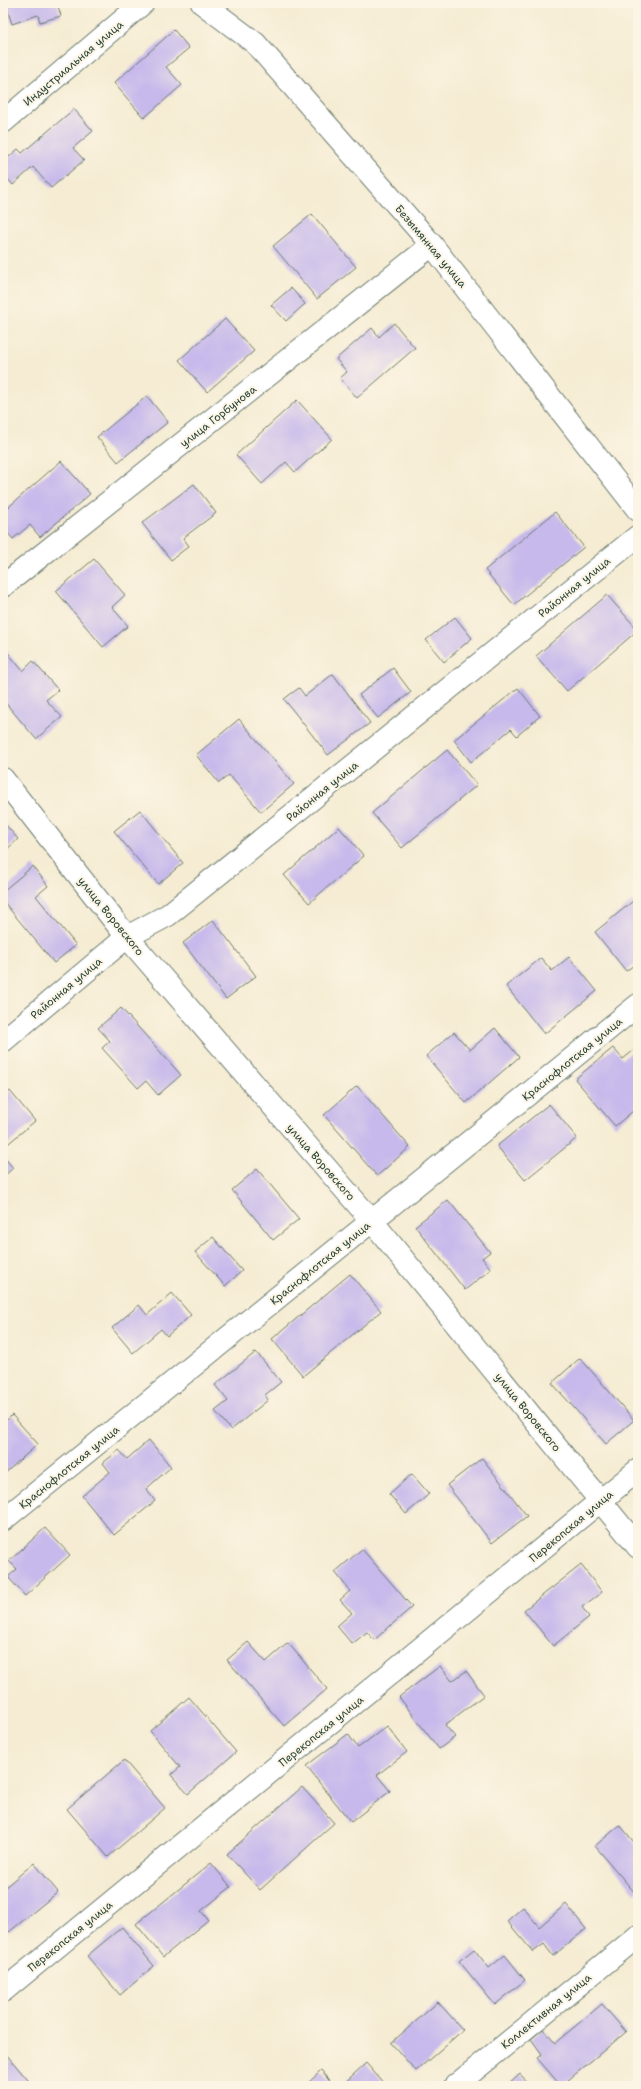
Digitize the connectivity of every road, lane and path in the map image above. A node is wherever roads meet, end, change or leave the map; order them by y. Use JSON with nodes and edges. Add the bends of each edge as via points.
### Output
{"nodes":[{"id":1,"x":143,"y":3,"type":"edge"},
{"id":2,"x":202,"y":3,"type":"edge"},
{"id":3,"x":3,"y":122,"type":"edge"},
{"id":4,"x":432,"y":246,"type":"junction"},
{"id":5,"x":638,"y":510,"type":"edge"},
{"id":6,"x":638,"y":536,"type":"edge"},
{"id":7,"x":3,"y":586,"type":"edge"},
{"id":8,"x":3,"y":780,"type":"edge"},
{"id":9,"x":127,"y":936,"type":"junction"},
{"id":10,"x":638,"y":1005,"type":"edge"},
{"id":11,"x":3,"y":1041,"type":"edge"},
{"id":12,"x":372,"y":1221,"type":"junction"},
{"id":13,"x":638,"y":1470,"type":"edge"},
{"id":14,"x":601,"y":1502,"type":"junction"},
{"id":15,"x":3,"y":1520,"type":"edge"},
{"id":16,"x":638,"y":1547,"type":"edge"},
{"id":17,"x":638,"y":1936,"type":"edge"},
{"id":18,"x":3,"y":1992,"type":"edge"},
{"id":19,"x":455,"y":2086,"type":"edge"}],
"edges":[{"from":1,"to":3,"type":"street","name":"Индустриальная улица"},
{"from":2,"to":4,"type":"street","name":"Безымянная улица","via":[[255,43]]},
{"from":4,"to":5,"type":"street","name":"Безымянная улица"},
{"from":4,"to":7,"type":"street","name":"улица Горбунова"},
{"from":6,"to":9,"type":"street","name":"Районная улица","via":[[168,915]]},
{"from":8,"to":9,"type":"street","name":"улица Воровского"},
{"from":9,"to":11,"type":"street","name":"Районная улица"},
{"from":9,"to":12,"type":"street","name":"улица Воровского"},
{"from":10,"to":12,"type":"street","name":"Краснофлотская улица"},
{"from":12,"to":14,"type":"street","name":"улица Воровского"},
{"from":12,"to":15,"type":"street","name":"Краснофлотская улица"},
{"from":13,"to":14,"type":"street","name":"Перекопская улица"},
{"from":14,"to":16,"type":"street","name":"улица Воровского"},
{"from":14,"to":18,"type":"street","name":"Перекопская улица"},
{"from":17,"to":19,"type":"street","name":"Коллективная улица"}]}
